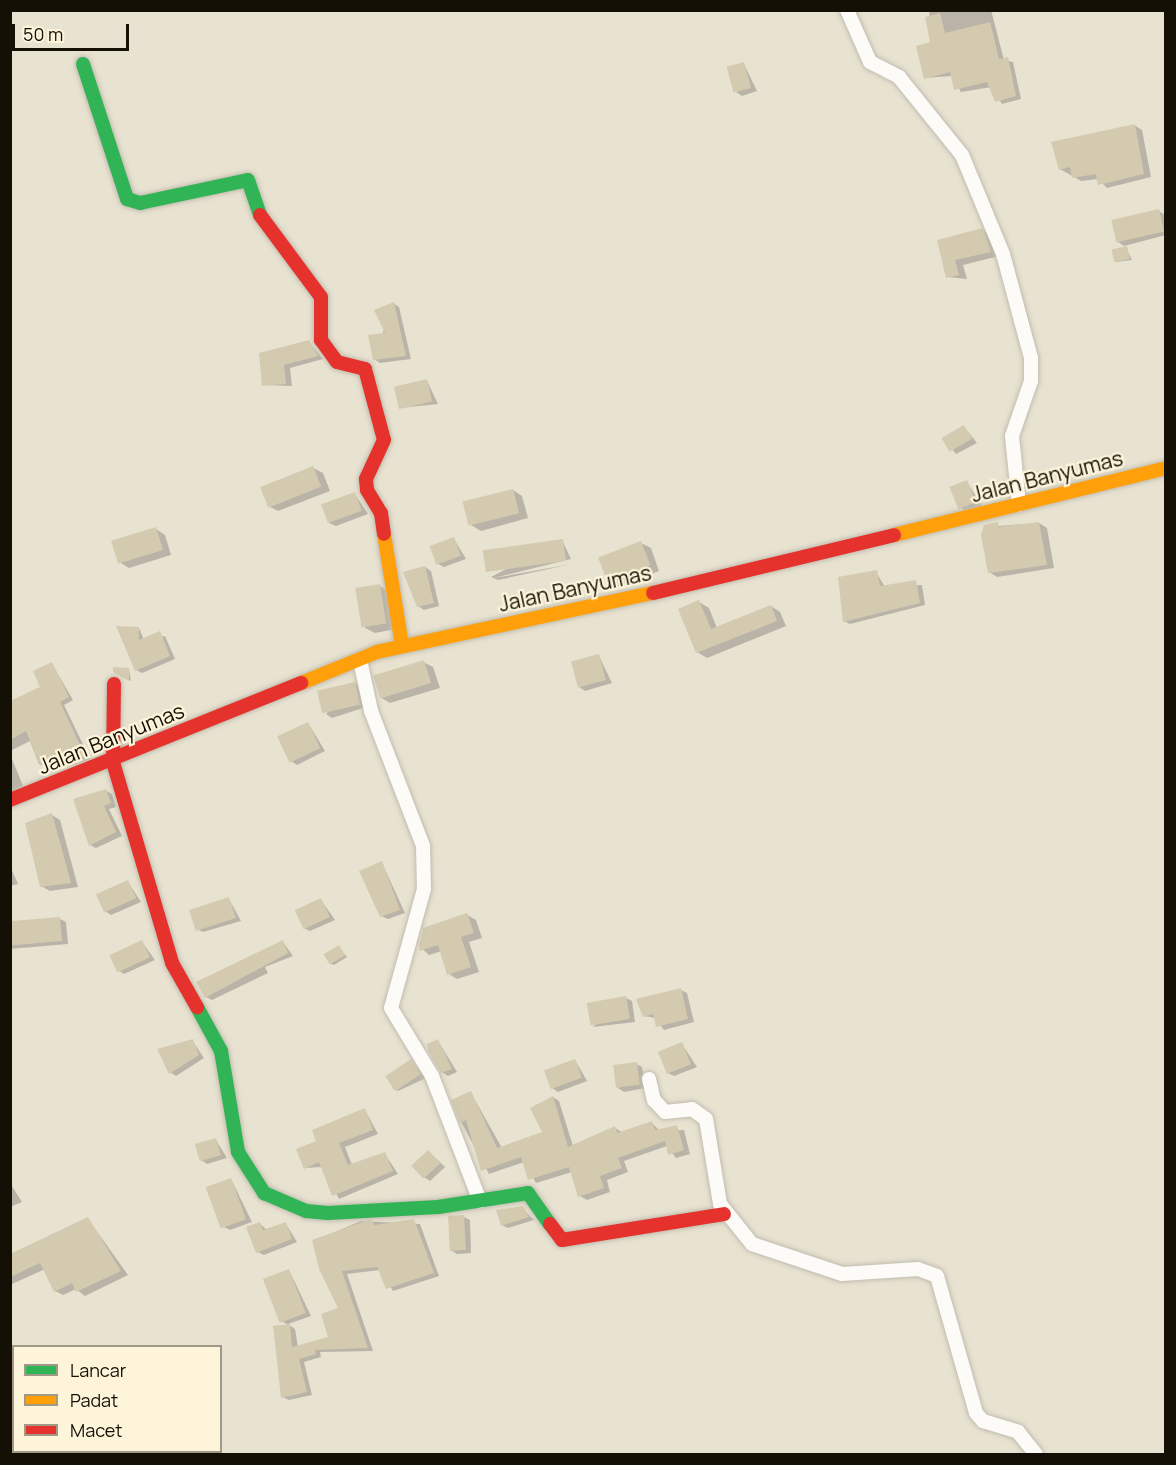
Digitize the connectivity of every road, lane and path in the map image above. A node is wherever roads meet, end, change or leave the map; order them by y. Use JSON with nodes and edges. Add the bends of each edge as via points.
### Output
{"nodes":[{"id":1,"x":847,"y":10,"type":"edge"},
{"id":2,"x":82,"y":64,"type":"dead end"},
{"id":3,"x":1166,"y":468,"type":"edge"},
{"id":4,"x":1019,"y":505,"type":"junction"},
{"id":5,"x":402,"y":645,"type":"junction"},
{"id":6,"x":360,"y":660,"type":"junction"},
{"id":7,"x":114,"y":684,"type":"dead end"},
{"id":8,"x":113,"y":762,"type":"junction"},
{"id":9,"x":10,"y":800,"type":"edge"},
{"id":10,"x":649,"y":1079,"type":"dead end"},
{"id":11,"x":480,"y":1201,"type":"junction"},
{"id":12,"x":724,"y":1214,"type":"junction"},
{"id":13,"x":1036,"y":1455,"type":"edge"}],
"edges":[{"from":1,"to":4,"type":"street","via":[[870,62],[899,77],[962,155],[1003,254],[1031,357],[1031,381],[1012,435]]},
{"from":2,"to":5,"type":"street","via":[[127,199],[140,203],[248,180],[263,223],[321,297],[321,340],[337,362],[365,369],[384,440],[366,479],[367,490],[381,513]]},
{"from":3,"to":4,"type":"street","name":"Jalan Banyumas"},
{"from":4,"to":5,"type":"street","name":"Jalan Banyumas","via":[[692,585]]},
{"from":5,"to":6,"type":"street","name":"Jalan Banyumas"},
{"from":6,"to":8,"type":"street","name":"Jalan Banyumas"},
{"from":6,"to":11,"type":"street","via":[[371,711],[423,846],[424,889],[391,1008],[432,1076]]},
{"from":7,"to":8,"type":"street"},
{"from":8,"to":9,"type":"street","name":"Jalan Banyumas"},
{"from":8,"to":11,"type":"street","via":[[172,963],[220,1051],[238,1152],[264,1193],[306,1211],[328,1213]]},
{"from":10,"to":12,"type":"street","via":[[654,1100],[665,1112],[692,1109],[706,1119]]},
{"from":11,"to":12,"type":"street","via":[[528,1193],[562,1240]]},
{"from":12,"to":13,"type":"street","via":[[752,1244],[842,1274],[931,1272],[957,1330],[976,1413],[983,1420],[1018,1432]]}]}
